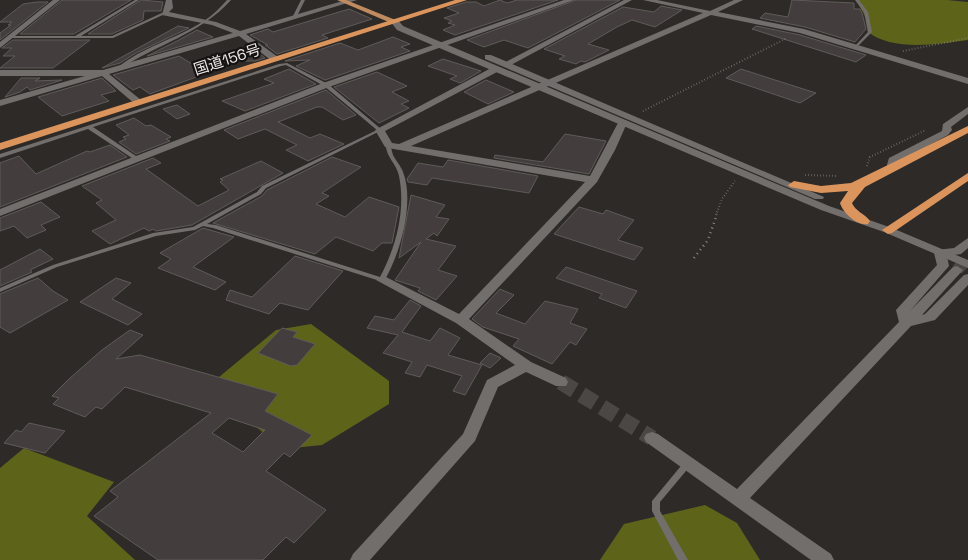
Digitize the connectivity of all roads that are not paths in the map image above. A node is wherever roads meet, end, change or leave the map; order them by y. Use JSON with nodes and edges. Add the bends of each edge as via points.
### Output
{"nodes":[{"id":1,"x":57,"y":0,"type":"edge"},
{"id":2,"x":137,"y":0,"type":"edge"},
{"id":3,"x":169,"y":0,"type":"edge"},
{"id":4,"x":228,"y":0,"type":"edge"},
{"id":5,"x":303,"y":0,"type":"edge"},
{"id":6,"x":354,"y":0,"type":"edge"},
{"id":7,"x":462,"y":0,"type":"edge"},
{"id":8,"x":571,"y":0,"type":"edge"},
{"id":9,"x":628,"y":0,"type":"edge"},
{"id":10,"x":646,"y":0,"type":"edge"},
{"id":11,"x":740,"y":0,"type":"edge"},
{"id":12,"x":857,"y":0,"type":"edge"},
{"id":13,"x":343,"y":1,"type":"edge"},
{"id":14,"x":711,"y":13,"type":"junction"},
{"id":15,"x":165,"y":14,"type":"junction"},
{"id":16,"x":294,"y":18,"type":"junction"},
{"id":17,"x":206,"y":21,"type":"junction"},
{"id":18,"x":394,"y":21,"type":"junction"},
{"id":19,"x":240,"y":33,"type":"junction"},
{"id":20,"x":0,"y":37,"type":"edge"},
{"id":21,"x":12,"y":37,"type":"junction"},
{"id":22,"x":76,"y":37,"type":"junction"},
{"id":23,"x":450,"y":42,"type":"junction"},
{"id":24,"x":0,"y":46,"type":"edge"},
{"id":25,"x":440,"y":46,"type":"junction"},
{"id":26,"x":856,"y":47,"type":"junction"},
{"id":27,"x":275,"y":59,"type":"junction"},
{"id":28,"x":506,"y":64,"type":"junction"},
{"id":29,"x":119,"y":68,"type":"junction"},
{"id":30,"x":496,"y":69,"type":"junction"},
{"id":31,"x":0,"y":73,"type":"edge"},
{"id":32,"x":103,"y":73,"type":"junction"},
{"id":33,"x":968,"y":81,"type":"edge"},
{"id":34,"x":550,"y":83,"type":"junction"},
{"id":35,"x":326,"y":85,"type":"junction"},
{"id":36,"x":539,"y":88,"type":"junction"},
{"id":37,"x":138,"y":102,"type":"junction"},
{"id":38,"x":0,"y":103,"type":"edge"},
{"id":39,"x":968,"y":110,"type":"edge"},
{"id":40,"x":622,"y":124,"type":"junction"},
{"id":41,"x":89,"y":127,"type":"junction"},
{"id":42,"x":380,"y":130,"type":"junction"},
{"id":43,"x":964,"y":130,"type":"edge"},
{"id":44,"x":388,"y":145,"type":"junction"},
{"id":45,"x":0,"y":147,"type":"edge"},
{"id":46,"x":400,"y":147,"type":"junction"},
{"id":47,"x":0,"y":156,"type":"edge"},
{"id":48,"x":138,"y":159,"type":"junction"},
{"id":49,"x":891,"y":168,"type":"junction"},
{"id":50,"x":968,"y":176,"type":"edge"},
{"id":51,"x":593,"y":180,"type":"junction"},
{"id":52,"x":864,"y":183,"type":"junction"},
{"id":53,"x":794,"y":185,"type":"junction"},
{"id":54,"x":0,"y":213,"type":"edge"},
{"id":55,"x":864,"y":220,"type":"junction"},
{"id":56,"x":204,"y":225,"type":"junction"},
{"id":57,"x":888,"y":230,"type":"junction"},
{"id":58,"x":968,"y":242,"type":"edge"},
{"id":59,"x":940,"y":253,"type":"junction"},
{"id":60,"x":964,"y":271,"type":"edge"},
{"id":61,"x":382,"y":280,"type":"junction"},
{"id":62,"x":0,"y":290,"type":"edge"},
{"id":63,"x":461,"y":320,"type":"junction"},
{"id":64,"x":906,"y":323,"type":"junction"},
{"id":65,"x":526,"y":366,"type":"junction"},
{"id":66,"x":561,"y":382,"type":"tunnel mouth"},
{"id":67,"x":652,"y":438,"type":"tunnel mouth"},
{"id":68,"x":688,"y":463,"type":"junction"},
{"id":69,"x":738,"y":499,"type":"junction"},
{"id":70,"x":359,"y":560,"type":"edge"},
{"id":71,"x":683,"y":560,"type":"edge"},
{"id":72,"x":826,"y":560,"type":"edge"}],
"edges":[{"from":1,"to":21,"type":"street"},
{"from":2,"to":22,"type":"lane"},
{"from":3,"to":15,"type":"street"},
{"from":4,"to":17,"type":"lane"},
{"from":5,"to":16,"type":"lane"},
{"from":6,"to":13,"type":"street"},
{"from":7,"to":18,"type":"highway","name":"国道156号"},
{"from":8,"to":23,"type":"street"},
{"from":9,"to":28,"type":"street"},
{"from":10,"to":14,"type":"street"},
{"from":11,"to":14,"type":"street"},
{"from":12,"to":26,"type":"lane","via":[[866,12],[870,32]]},
{"from":13,"to":16,"type":"street"},
{"from":13,"to":18,"type":"main road"},
{"from":14,"to":26,"type":"street","via":[[801,31]]},
{"from":14,"to":34,"type":"street"},
{"from":15,"to":17,"type":"street"},
{"from":15,"to":22,"type":"lane","via":[[113,37]]},
{"from":16,"to":19,"type":"street"},
{"from":17,"to":19,"type":"street"},
{"from":17,"to":29,"type":"lane"},
{"from":18,"to":23,"type":"street"},
{"from":18,"to":25,"type":"street","via":[[400,28]]},
{"from":18,"to":27,"type":"highway","name":"国道156号"},
{"from":19,"to":27,"type":"street","via":[[255,41]]},
{"from":19,"to":29,"type":"street"},
{"from":20,"to":21,"type":"street"},
{"from":21,"to":22,"type":"lane"},
{"from":21,"to":24,"type":"street"},
{"from":23,"to":25,"type":"street"},
{"from":23,"to":28,"type":"street"},
{"from":25,"to":30,"type":"street"},
{"from":25,"to":35,"type":"street"},
{"from":26,"to":33,"type":"street"},
{"from":27,"to":37,"type":"highway","name":"国道156号"},
{"from":28,"to":34,"type":"street"},
{"from":29,"to":32,"type":"street"},
{"from":30,"to":36,"type":"street"},
{"from":30,"to":42,"type":"street"},
{"from":31,"to":32,"type":"street"},
{"from":32,"to":37,"type":"street"},
{"from":32,"to":38,"type":"street"},
{"from":34,"to":36,"type":"street"},
{"from":34,"to":53,"type":"street"},
{"from":35,"to":41,"type":"lane","via":[[287,64],[280,64]]},
{"from":35,"to":42,"type":"lane"},
{"from":35,"to":48,"type":"street"},
{"from":36,"to":40,"type":"street"},
{"from":36,"to":46,"type":"street"},
{"from":37,"to":45,"type":"highway","name":"国道156号"},
{"from":39,"to":49,"type":"street","via":[[946,126],[945,133],[893,160]]},
{"from":40,"to":51,"type":"street"},
{"from":40,"to":55,"type":"street","via":[[825,208]]},
{"from":41,"to":47,"type":"lane"},
{"from":41,"to":48,"type":"lane"},
{"from":42,"to":44,"type":"street"},
{"from":42,"to":56,"type":"lane","via":[[264,187]]},
{"from":43,"to":49,"type":"highway"},
{"from":44,"to":46,"type":"street"},
{"from":44,"to":61,"type":"lane","via":[[388,152],[402,174],[404,193],[390,266]]},
{"from":46,"to":51,"type":"street"},
{"from":48,"to":54,"type":"street"},
{"from":49,"to":52,"type":"highway"},
{"from":50,"to":57,"type":"highway"},
{"from":51,"to":63,"type":"street"},
{"from":52,"to":53,"type":"highway","via":[[838,191]]},
{"from":52,"to":55,"type":"highway","via":[[846,203],[848,209]]},
{"from":53,"to":55,"type":"street"},
{"from":55,"to":57,"type":"street"},
{"from":56,"to":61,"type":"lane"},
{"from":56,"to":62,"type":"lane","via":[[155,234],[55,266]]},
{"from":57,"to":59,"type":"street"},
{"from":58,"to":59,"type":"street","via":[[957,251]]},
{"from":59,"to":60,"type":"street"},
{"from":59,"to":64,"type":"street","via":[[942,266],[903,310]]},
{"from":60,"to":64,"type":"street"},
{"from":61,"to":63,"type":"street"},
{"from":63,"to":65,"type":"street"},
{"from":64,"to":69,"type":"street"},
{"from":65,"to":66,"type":"street"},
{"from":65,"to":70,"type":"street","via":[[492,384],[469,438]]},
{"from":67,"to":68,"type":"street"},
{"from":68,"to":69,"type":"street"},
{"from":68,"to":71,"type":"lane","via":[[656,501],[656,510]]},
{"from":69,"to":72,"type":"street"}]}
